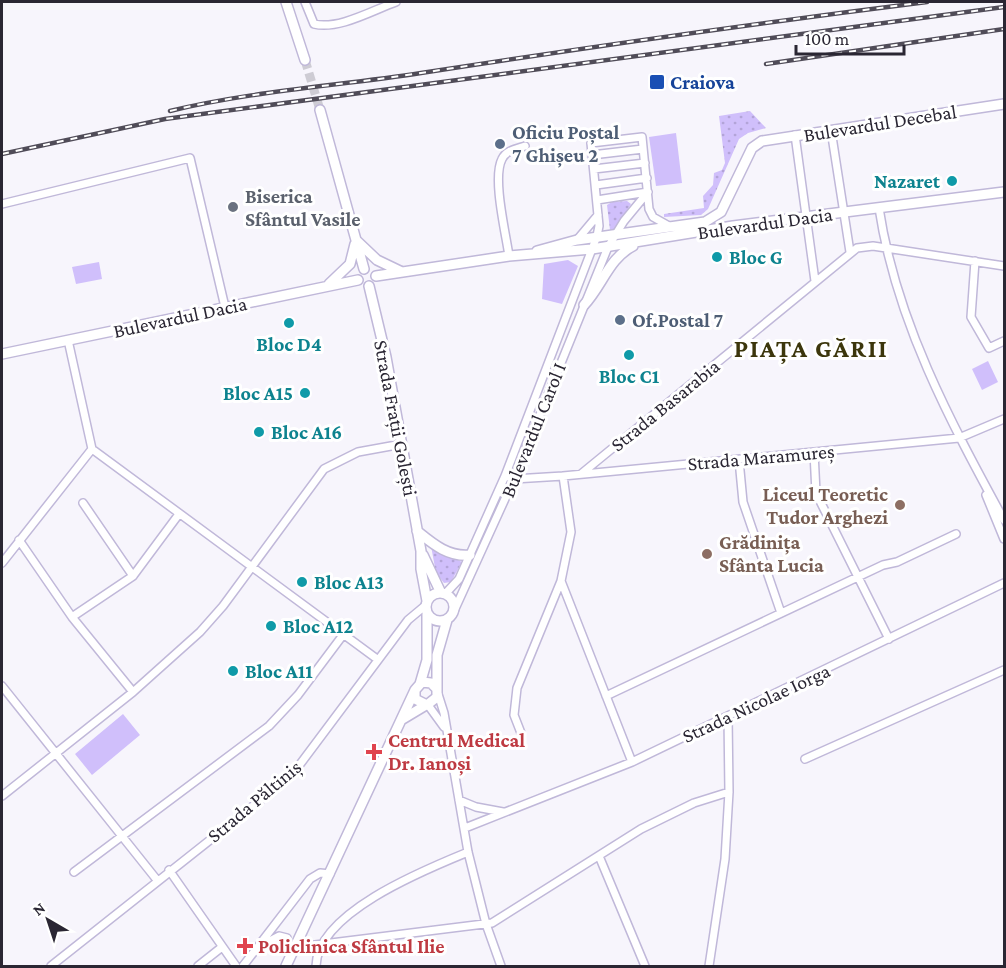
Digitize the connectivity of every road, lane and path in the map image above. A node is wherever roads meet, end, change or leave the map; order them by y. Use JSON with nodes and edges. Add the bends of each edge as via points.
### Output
{"nodes":[{"id":1,"x":286,"y":2,"type":"edge"},
{"id":2,"x":304,"y":2,"type":"edge"},
{"id":3,"x":396,"y":2,"type":"edge"},
{"id":4,"x":305,"y":60,"type":"tunnel mouth"},
{"id":5,"x":1005,"y":104,"type":"edge"},
{"id":6,"x":320,"y":110,"type":"tunnel mouth"},
{"id":7,"x":831,"y":130,"type":"junction"},
{"id":8,"x":795,"y":135,"type":"junction"},
{"id":9,"x":525,"y":146,"type":"dead end"},
{"id":10,"x":643,"y":149,"type":"junction"},
{"id":11,"x":592,"y":155,"type":"junction"},
{"id":12,"x":645,"y":163,"type":"junction"},
{"id":13,"x":594,"y":169,"type":"junction"},
{"id":14,"x":647,"y":178,"type":"junction"},
{"id":15,"x":596,"y":185,"type":"junction"},
{"id":16,"x":648,"y":192,"type":"junction"},
{"id":17,"x":1005,"y":192,"type":"edge"},
{"id":18,"x":597,"y":200,"type":"junction"},
{"id":19,"x":2,"y":204,"type":"edge"},
{"id":20,"x":879,"y":208,"type":"junction"},
{"id":21,"x":721,"y":212,"type":"junction"},
{"id":22,"x":843,"y":212,"type":"junction"},
{"id":23,"x":598,"y":215,"type":"junction"},
{"id":24,"x":806,"y":217,"type":"junction"},
{"id":25,"x":733,"y":226,"type":"junction"},
{"id":26,"x":672,"y":227,"type":"junction"},
{"id":27,"x":615,"y":234,"type":"junction"},
{"id":28,"x":597,"y":236,"type":"junction"},
{"id":29,"x":355,"y":239,"type":"junction"},
{"id":30,"x":577,"y":240,"type":"junction"},
{"id":31,"x":643,"y":241,"type":"junction"},
{"id":32,"x":608,"y":247,"type":"junction"},
{"id":33,"x":885,"y":248,"type":"junction"},
{"id":34,"x":592,"y":249,"type":"junction"},
{"id":35,"x":850,"y":252,"type":"junction"},
{"id":36,"x":526,"y":254,"type":"junction"},
{"id":37,"x":509,"y":256,"type":"junction"},
{"id":38,"x":975,"y":261,"type":"junction"},
{"id":39,"x":1005,"y":266,"type":"edge"},
{"id":40,"x":364,"y":269,"type":"junction"},
{"id":41,"x":402,"y":272,"type":"junction"},
{"id":42,"x":376,"y":276,"type":"junction"},
{"id":43,"x":358,"y":280,"type":"junction"},
{"id":44,"x":815,"y":282,"type":"junction"},
{"id":45,"x":326,"y":286,"type":"junction"},
{"id":46,"x":369,"y":286,"type":"junction"},
{"id":47,"x":584,"y":305,"type":"junction"},
{"id":48,"x":225,"y":307,"type":"junction"},
{"id":49,"x":69,"y":340,"type":"junction"},
{"id":50,"x":1005,"y":341,"type":"edge"},
{"id":51,"x":2,"y":354,"type":"edge"},
{"id":52,"x":1005,"y":419,"type":"edge"},
{"id":53,"x":959,"y":438,"type":"junction"},
{"id":54,"x":402,"y":444,"type":"junction"},
{"id":55,"x":92,"y":449,"type":"junction"},
{"id":56,"x":814,"y":452,"type":"junction"},
{"id":57,"x":739,"y":460,"type":"junction"},
{"id":58,"x":974,"y":465,"type":"junction"},
{"id":59,"x":581,"y":474,"type":"junction"},
{"id":60,"x":505,"y":476,"type":"junction"},
{"id":61,"x":564,"y":476,"type":"junction"},
{"id":62,"x":514,"y":479,"type":"junction"},
{"id":63,"x":83,"y":503,"type":"dead end"},
{"id":64,"x":179,"y":514,"type":"junction"},
{"id":65,"x":1005,"y":520,"type":"edge"},
{"id":66,"x":417,"y":531,"type":"junction"},
{"id":67,"x":956,"y":534,"type":"dead end"},
{"id":68,"x":1005,"y":539,"type":"edge"},
{"id":69,"x":19,"y":540,"type":"junction"},
{"id":70,"x":421,"y":551,"type":"junction"},
{"id":71,"x":470,"y":555,"type":"junction"},
{"id":72,"x":2,"y":563,"type":"edge"},
{"id":73,"x":251,"y":567,"type":"junction"},
{"id":74,"x":133,"y":576,"type":"junction"},
{"id":75,"x":859,"y":577,"type":"junction"},
{"id":76,"x":561,"y":581,"type":"junction"},
{"id":77,"x":1005,"y":583,"type":"edge"},
{"id":78,"x":443,"y":593,"type":"junction"},
{"id":79,"x":427,"y":607,"type":"junction"},
{"id":80,"x":454,"y":611,"type":"junction"},
{"id":81,"x":781,"y":613,"type":"junction"},
{"id":82,"x":72,"y":617,"type":"junction"},
{"id":83,"x":447,"y":620,"type":"junction"},
{"id":84,"x":343,"y":635,"type":"junction"},
{"id":85,"x":889,"y":639,"type":"junction"},
{"id":86,"x":377,"y":659,"type":"junction"},
{"id":87,"x":1005,"y":670,"type":"edge"},
{"id":88,"x":2,"y":686,"type":"edge"},
{"id":89,"x":417,"y":687,"type":"junction"},
{"id":90,"x":133,"y":692,"type":"junction"},
{"id":91,"x":437,"y":692,"type":"junction"},
{"id":92,"x":606,"y":696,"type":"junction"},
{"id":93,"x":427,"y":705,"type":"junction"},
{"id":94,"x":728,"y":716,"type":"junction"},
{"id":95,"x":401,"y":720,"type":"junction"},
{"id":96,"x":446,"y":731,"type":"junction"},
{"id":97,"x":521,"y":733,"type":"dead end"},
{"id":98,"x":57,"y":754,"type":"junction"},
{"id":99,"x":805,"y":759,"type":"dead end"},
{"id":100,"x":632,"y":762,"type":"junction"},
{"id":101,"x":729,"y":792,"type":"junction"},
{"id":102,"x":2,"y":796,"type":"edge"},
{"id":103,"x":459,"y":800,"type":"junction"},
{"id":104,"x":503,"y":812,"type":"junction"},
{"id":105,"x":465,"y":828,"type":"junction"},
{"id":106,"x":123,"y":837,"type":"junction"},
{"id":107,"x":468,"y":852,"type":"junction"},
{"id":108,"x":599,"y":856,"type":"junction"},
{"id":109,"x":169,"y":870,"type":"junction"},
{"id":110,"x":74,"y":872,"type":"dead end"},
{"id":111,"x":330,"y":874,"type":"junction"},
{"id":112,"x":157,"y":880,"type":"junction"},
{"id":113,"x":486,"y":924,"type":"junction"},
{"id":114,"x":287,"y":938,"type":"dead end"},
{"id":115,"x":260,"y":946,"type":"junction"},
{"id":116,"x":307,"y":946,"type":"dead end"},
{"id":117,"x":319,"y":946,"type":"junction"},
{"id":118,"x":222,"y":947,"type":"junction"},
{"id":119,"x":289,"y":965,"type":"edge"},
{"id":120,"x":51,"y":966,"type":"edge"},
{"id":121,"x":198,"y":966,"type":"edge"},
{"id":122,"x":236,"y":966,"type":"edge"},
{"id":123,"x":243,"y":966,"type":"edge"},
{"id":124,"x":316,"y":966,"type":"edge"},
{"id":125,"x":501,"y":966,"type":"edge"},
{"id":126,"x":645,"y":966,"type":"edge"},
{"id":127,"x":709,"y":966,"type":"edge"}],
"edges":[{"from":1,"to":4,"type":"main road"},
{"from":2,"to":3,"type":"street","via":[[314,24],[323,26]]},
{"from":5,"to":7,"type":"main road","name":"Bulevardul Decebal"},
{"from":6,"to":29,"type":"main road"},
{"from":7,"to":8,"type":"main road","name":"Bulevardul Decebal"},
{"from":7,"to":22,"type":"street"},
{"from":8,"to":21,"type":"main road","name":"Bulevardul Decebal","via":[[756,144]]},
{"from":8,"to":24,"type":"street"},
{"from":9,"to":37,"type":"street","via":[[509,151],[501,161],[499,179]]},
{"from":10,"to":11,"type":"street"},
{"from":10,"to":11,"type":"street","name":"Bulevardul Carol I","via":[[642,137],[591,142]]},
{"from":10,"to":12,"type":"street"},
{"from":11,"to":13,"type":"street","name":"Bulevardul Carol I"},
{"from":12,"to":13,"type":"street"},
{"from":12,"to":14,"type":"street"},
{"from":13,"to":15,"type":"street","name":"Bulevardul Carol I"},
{"from":14,"to":15,"type":"street"},
{"from":14,"to":16,"type":"street"},
{"from":15,"to":18,"type":"street","name":"Bulevardul Carol I"},
{"from":16,"to":18,"type":"street"},
{"from":16,"to":26,"type":"street","via":[[652,217]]},
{"from":16,"to":27,"type":"street","name":"Bulevardul Carol I"},
{"from":17,"to":20,"type":"main road","name":"Bulevardul Dacia"},
{"from":18,"to":23,"type":"street","name":"Bulevardul Carol I"},
{"from":19,"to":48,"type":"street","via":[[190,158]]},
{"from":20,"to":22,"type":"main road","name":"Bulevardul Dacia"},
{"from":20,"to":33,"type":"street"},
{"from":21,"to":25,"type":"main road"},
{"from":21,"to":26,"type":"main road","name":"Bulevardul Dacia","via":[[705,222]]},
{"from":22,"to":24,"type":"main road","name":"Bulevardul Dacia"},
{"from":22,"to":35,"type":"street"},
{"from":23,"to":28,"type":"street","name":"Bulevardul Carol I"},
{"from":23,"to":30,"type":"street"},
{"from":24,"to":25,"type":"main road","name":"Bulevardul Dacia"},
{"from":24,"to":44,"type":"street"},
{"from":25,"to":31,"type":"main road","name":"Bulevardul Dacia"},
{"from":26,"to":27,"type":"main road","name":"Bulevardul Dacia"},
{"from":27,"to":28,"type":"main road","name":"Bulevardul Dacia"},
{"from":27,"to":32,"type":"street","name":"Bulevardul Carol I"},
{"from":28,"to":30,"type":"main road","name":"Bulevardul Dacia"},
{"from":28,"to":34,"type":"street","name":"Bulevardul Carol I"},
{"from":29,"to":40,"type":"main road"},
{"from":29,"to":41,"type":"main road","via":[[377,260]]},
{"from":29,"to":45,"type":"main road","via":[[350,264]]},
{"from":30,"to":36,"type":"main road","name":"Bulevardul Dacia"},
{"from":31,"to":32,"type":"main road","name":"Bulevardul Dacia"},
{"from":31,"to":47,"type":"main road","via":[[617,257]]},
{"from":32,"to":34,"type":"main road","name":"Bulevardul Dacia"},
{"from":32,"to":47,"type":"street","name":"Bulevardul Carol I"},
{"from":33,"to":35,"type":"street","via":[[864,247]]},
{"from":33,"to":38,"type":"street"},
{"from":33,"to":53,"type":"street","via":[[922,361]]},
{"from":34,"to":36,"type":"main road","name":"Bulevardul Dacia"},
{"from":34,"to":60,"type":"street","name":"Bulevardul Carol I"},
{"from":35,"to":44,"type":"street","name":"Strada Basarabia"},
{"from":36,"to":37,"type":"main road","name":"Bulevardul Dacia"},
{"from":37,"to":41,"type":"main road","name":"Bulevardul Dacia"},
{"from":38,"to":39,"type":"street"},
{"from":38,"to":50,"type":"street","via":[[971,316],[989,348]]},
{"from":40,"to":42,"type":"main road","via":[[371,269]]},
{"from":40,"to":43,"type":"main road"},
{"from":41,"to":42,"type":"main road","name":"Bulevardul Dacia"},
{"from":42,"to":46,"type":"main road"},
{"from":43,"to":45,"type":"main road","name":"Bulevardul Dacia"},
{"from":43,"to":46,"type":"main road"},
{"from":44,"to":59,"type":"street","name":"Strada Basarabia"},
{"from":45,"to":48,"type":"main road","name":"Bulevardul Dacia"},
{"from":46,"to":54,"type":"main road","name":"Strada Frații Golești"},
{"from":47,"to":62,"type":"street","name":"Bulevardul Carol I"},
{"from":48,"to":49,"type":"main road","name":"Bulevardul Dacia"},
{"from":49,"to":51,"type":"main road","name":"Bulevardul Dacia"},
{"from":49,"to":55,"type":"street"},
{"from":52,"to":53,"type":"street","name":"Strada Maramureș"},
{"from":53,"to":56,"type":"street","name":"Strada Maramureș"},
{"from":53,"to":58,"type":"street"},
{"from":54,"to":66,"type":"main road","name":"Strada Frații Golești"},
{"from":54,"to":73,"type":"street","via":[[358,452],[324,469]]},
{"from":55,"to":64,"type":"street"},
{"from":55,"to":69,"type":"street"},
{"from":56,"to":57,"type":"street","name":"Strada Maramureș"},
{"from":56,"to":75,"type":"street","via":[[816,493]]},
{"from":57,"to":59,"type":"street","name":"Strada Maramureș"},
{"from":57,"to":81,"type":"street","via":[[743,502]]},
{"from":58,"to":65,"type":"street"},
{"from":58,"to":68,"type":"street"},
{"from":59,"to":61,"type":"street","name":"Strada Maramureș"},
{"from":60,"to":62,"type":"street"},
{"from":60,"to":71,"type":"street","name":"Bulevardul Carol I"},
{"from":61,"to":62,"type":"street","name":"Strada Maramureș"},
{"from":61,"to":76,"type":"street","via":[[571,532]]},
{"from":62,"to":80,"type":"street","name":"Bulevardul Carol I"},
{"from":63,"to":74,"type":"street"},
{"from":64,"to":73,"type":"street"},
{"from":64,"to":74,"type":"street"},
{"from":66,"to":70,"type":"main road","name":"Strada Frații Golești"},
{"from":66,"to":71,"type":"main road","via":[[441,549]]},
{"from":67,"to":75,"type":"street"},
{"from":69,"to":72,"type":"street"},
{"from":69,"to":82,"type":"street"},
{"from":70,"to":78,"type":"main road","name":"Strada Frații Golești"},
{"from":70,"to":79,"type":"main road","name":"Strada Frații Golești"},
{"from":71,"to":78,"type":"street","name":"Bulevardul Carol I","via":[[459,579]]},
{"from":73,"to":84,"type":"street"},
{"from":73,"to":90,"type":"street","via":[[200,632]]},
{"from":74,"to":82,"type":"street"},
{"from":75,"to":81,"type":"street"},
{"from":75,"to":85,"type":"street"},
{"from":76,"to":92,"type":"street"},
{"from":76,"to":97,"type":"street","via":[[517,688],[514,715]]},
{"from":77,"to":85,"type":"street","name":"Strada Nicolae Iorga"},
{"from":78,"to":79,"type":"main road"},
{"from":78,"to":80,"type":"main road","via":[[453,600]]},
{"from":79,"to":83,"type":"main road","via":[[438,622]]},
{"from":79,"to":86,"type":"street","name":"Strada Păltiniș","via":[[408,620]]},
{"from":79,"to":89,"type":"main road","name":"Strada Frații Golești","via":[[427,660]]},
{"from":80,"to":83,"type":"main road"},
{"from":81,"to":92,"type":"street"},
{"from":82,"to":90,"type":"street"},
{"from":83,"to":91,"type":"main road","via":[[437,655]]},
{"from":84,"to":86,"type":"street"},
{"from":84,"to":106,"type":"street","via":[[281,714]]},
{"from":85,"to":94,"type":"street","name":"Strada Nicolae Iorga"},
{"from":86,"to":109,"type":"street","name":"Strada Păltiniș","via":[[297,770]]},
{"from":87,"to":99,"type":"street"},
{"from":88,"to":98,"type":"street"},
{"from":89,"to":91,"type":"main road","via":[[431,683]]},
{"from":89,"to":93,"type":"main road","via":[[418,702]]},
{"from":89,"to":95,"type":"main road"},
{"from":90,"to":98,"type":"street"},
{"from":91,"to":93,"type":"main road","via":[[434,702]]},
{"from":91,"to":96,"type":"street"},
{"from":92,"to":100,"type":"street"},
{"from":93,"to":95,"type":"main road"},
{"from":93,"to":96,"type":"street"},
{"from":94,"to":100,"type":"street","name":"Strada Nicolae Iorga"},
{"from":94,"to":101,"type":"street"},
{"from":95,"to":111,"type":"main road"},
{"from":96,"to":103,"type":"street"},
{"from":98,"to":102,"type":"street"},
{"from":98,"to":106,"type":"street"},
{"from":100,"to":104,"type":"street","name":"Strada Nicolae Iorga"},
{"from":101,"to":108,"type":"street","via":[[675,812]]},
{"from":101,"to":127,"type":"street","via":[[723,878]]},
{"from":103,"to":104,"type":"street"},
{"from":103,"to":105,"type":"street"},
{"from":104,"to":105,"type":"street","name":"Strada Nicolae Iorga"},
{"from":105,"to":107,"type":"street"},
{"from":106,"to":110,"type":"street"},
{"from":106,"to":112,"type":"street"},
{"from":107,"to":113,"type":"street"},
{"from":107,"to":117,"type":"street","via":[[355,909]]},
{"from":108,"to":113,"type":"street","via":[[500,920]]},
{"from":108,"to":126,"type":"street"},
{"from":109,"to":112,"type":"street","name":"Strada Păltiniș"},
{"from":109,"to":118,"type":"street"},
{"from":111,"to":115,"type":"street","via":[[320,873],[310,879]]},
{"from":111,"to":119,"type":"main road"},
{"from":112,"to":120,"type":"street","name":"Strada Păltiniș"},
{"from":113,"to":117,"type":"street"},
{"from":113,"to":125,"type":"street"},
{"from":114,"to":115,"type":"street","via":[[279,936]]},
{"from":115,"to":123,"type":"street"},
{"from":116,"to":117,"type":"street"},
{"from":117,"to":124,"type":"street"},
{"from":118,"to":121,"type":"street"},
{"from":118,"to":122,"type":"street"}]}
